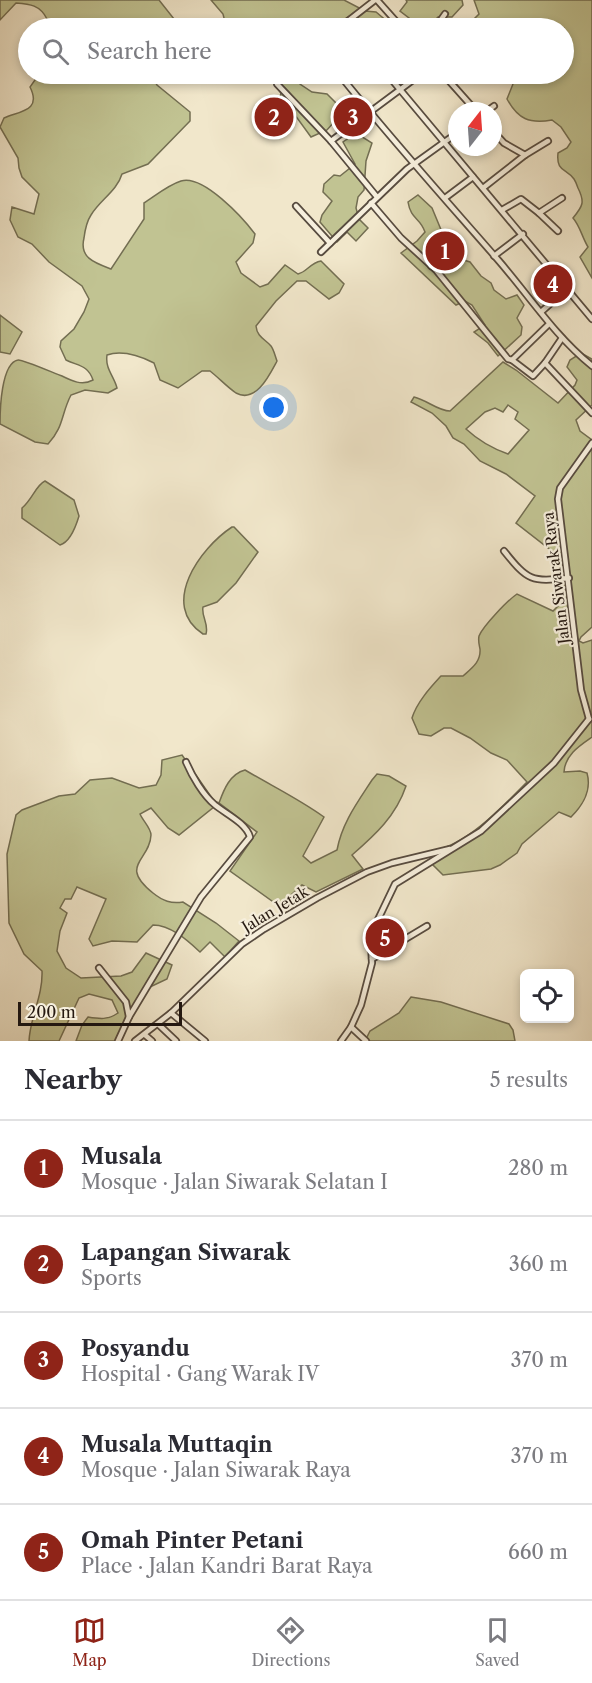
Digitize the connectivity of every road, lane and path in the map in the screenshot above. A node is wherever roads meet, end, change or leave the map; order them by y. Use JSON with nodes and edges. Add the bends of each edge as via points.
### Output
{"nodes":[{"id":1,"x":376,"y":0,"type":"edge"},
{"id":2,"x":446,"y":14,"type":"dead end"},
{"id":3,"x":352,"y":18,"type":"edge"},
{"id":4,"x":393,"y":18,"type":"edge"},
{"id":5,"x":443,"y":18,"type":"edge"},
{"id":6,"x":277,"y":84,"type":"edge"},
{"id":7,"x":347,"y":84,"type":"edge"},
{"id":8,"x":394,"y":84,"type":"edge"},
{"id":9,"x":406,"y":84,"type":"edge"},
{"id":10,"x":452,"y":84,"type":"edge"},
{"id":11,"x":398,"y":89,"type":"junction"},
{"id":12,"x":468,"y":102,"type":"edge"},
{"id":13,"x":369,"y":111,"type":"junction"},
{"id":14,"x":448,"y":139,"type":"edge"},
{"id":15,"x":332,"y":141,"type":"junction"},
{"id":16,"x":502,"y":141,"type":"edge"},
{"id":17,"x":548,"y":141,"type":"dead end"},
{"id":18,"x":444,"y":142,"type":"junction"},
{"id":19,"x":525,"y":155,"type":"junction"},
{"id":20,"x":415,"y":163,"type":"junction"},
{"id":21,"x":473,"y":177,"type":"junction"},
{"id":22,"x":483,"y":188,"type":"junction"},
{"id":23,"x":377,"y":197,"type":"junction"},
{"id":24,"x":445,"y":198,"type":"junction"},
{"id":25,"x":562,"y":198,"type":"dead end"},
{"id":26,"x":370,"y":203,"type":"junction"},
{"id":27,"x":296,"y":206,"type":"dead end"},
{"id":28,"x":502,"y":210,"type":"junction"},
{"id":29,"x":539,"y":213,"type":"junction"},
{"id":30,"x":558,"y":231,"type":"dead end"},
{"id":31,"x":523,"y":234,"type":"junction"},
{"id":32,"x":330,"y":243,"type":"junction"},
{"id":33,"x":321,"y":252,"type":"dead end"},
{"id":34,"x":441,"y":256,"type":"dead end"},
{"id":35,"x":494,"y":256,"type":"junction"},
{"id":36,"x":431,"y":266,"type":"junction"},
{"id":37,"x":567,"y":289,"type":"junction"},
{"id":38,"x":542,"y":312,"type":"junction"},
{"id":39,"x":592,"y":319,"type":"edge"},
{"id":40,"x":549,"y":324,"type":"junction"},
{"id":41,"x":562,"y":338,"type":"junction"},
{"id":42,"x":512,"y":360,"type":"junction"},
{"id":43,"x":545,"y":363,"type":"junction"},
{"id":44,"x":592,"y":366,"type":"edge"},
{"id":45,"x":592,"y":413,"type":"edge"},
{"id":46,"x":592,"y":443,"type":"edge"},
{"id":47,"x":504,"y":551,"type":"dead end"},
{"id":48,"x":569,"y":578,"type":"junction"},
{"id":49,"x":590,"y":718,"type":"edge"},
{"id":50,"x":186,"y":762,"type":"dead end"},
{"id":51,"x":456,"y":847,"type":"junction"},
{"id":52,"x":427,"y":926,"type":"dead end"},
{"id":53,"x":372,"y":958,"type":"junction"},
{"id":54,"x":99,"y":968,"type":"dead end"},
{"id":55,"x":171,"y":1013,"type":"junction"},
{"id":56,"x":129,"y":1017,"type":"junction"},
{"id":57,"x":158,"y":1024,"type":"junction"},
{"id":58,"x":351,"y":1027,"type":"junction"},
{"id":59,"x":145,"y":1035,"type":"junction"},
{"id":60,"x":118,"y":1041,"type":"edge"},
{"id":61,"x":135,"y":1041,"type":"edge"},
{"id":62,"x":152,"y":1041,"type":"edge"},
{"id":63,"x":176,"y":1041,"type":"edge"},
{"id":64,"x":205,"y":1041,"type":"edge"},
{"id":65,"x":341,"y":1041,"type":"edge"},
{"id":66,"x":366,"y":1041,"type":"edge"}],
"edges":[{"from":1,"to":3,"type":"street"},
{"from":1,"to":4,"type":"street"},
{"from":2,"to":5,"type":"street"},
{"from":6,"to":15,"type":"street"},
{"from":7,"to":13,"type":"street"},
{"from":8,"to":11,"type":"street"},
{"from":9,"to":11,"type":"street"},
{"from":10,"to":12,"type":"street"},
{"from":11,"to":13,"type":"street"},
{"from":11,"to":18,"type":"street"},
{"from":13,"to":15,"type":"street"},
{"from":13,"to":20,"type":"street"},
{"from":14,"to":18,"type":"street"},
{"from":15,"to":23,"type":"street"},
{"from":16,"to":19,"type":"street"},
{"from":17,"to":19,"type":"street"},
{"from":18,"to":20,"type":"street"},
{"from":18,"to":21,"type":"street"},
{"from":19,"to":22,"type":"street"},
{"from":20,"to":23,"type":"street"},
{"from":20,"to":24,"type":"street"},
{"from":21,"to":22,"type":"street"},
{"from":21,"to":24,"type":"street"},
{"from":22,"to":28,"type":"street"},
{"from":23,"to":26,"type":"street"},
{"from":24,"to":35,"type":"street"},
{"from":25,"to":29,"type":"street"},
{"from":26,"to":32,"type":"street"},
{"from":26,"to":36,"type":"street"},
{"from":27,"to":32,"type":"street"},
{"from":28,"to":29,"type":"street","via":[[521,199]]},
{"from":28,"to":31,"type":"street"},
{"from":29,"to":30,"type":"street"},
{"from":31,"to":35,"type":"street"},
{"from":31,"to":37,"type":"street"},
{"from":32,"to":33,"type":"street"},
{"from":34,"to":36,"type":"street"},
{"from":35,"to":38,"type":"street"},
{"from":36,"to":42,"type":"street","via":[[504,356]]},
{"from":37,"to":38,"type":"street"},
{"from":37,"to":39,"type":"street"},
{"from":38,"to":40,"type":"street"},
{"from":40,"to":41,"type":"street"},
{"from":40,"to":42,"type":"street"},
{"from":41,"to":43,"type":"street"},
{"from":41,"to":44,"type":"street"},
{"from":42,"to":43,"type":"street","via":[[532,376]]},
{"from":43,"to":45,"type":"street"},
{"from":46,"to":48,"type":"street","name":"Jalan Siwarak Raya","via":[[559,493]]},
{"from":47,"to":48,"type":"street","via":[[532,579]]},
{"from":48,"to":49,"type":"street","name":"Jalan Siwarak Raya","via":[[581,690]]},
{"from":49,"to":51,"type":"street","via":[[554,763],[481,831]]},
{"from":50,"to":56,"type":"street","via":[[214,804],[247,830],[250,837],[201,897]]},
{"from":51,"to":53,"type":"street","via":[[394,884],[372,932]]},
{"from":51,"to":55,"type":"street","name":"Jalan Jetak","via":[[367,872],[264,928],[242,944]]},
{"from":52,"to":53,"type":"street"},
{"from":53,"to":58,"type":"street","via":[[367,985]]},
{"from":54,"to":56,"type":"street","via":[[126,1002]]},
{"from":55,"to":57,"type":"street","name":"Jalan Jetak"},
{"from":55,"to":64,"type":"street"},
{"from":56,"to":60,"type":"street"},
{"from":57,"to":59,"type":"street","name":"Jalan Jetak"},
{"from":57,"to":63,"type":"street"},
{"from":58,"to":65,"type":"street"},
{"from":58,"to":66,"type":"street"},
{"from":59,"to":61,"type":"street","name":"Jalan Jetak"},
{"from":59,"to":62,"type":"street"}]}
